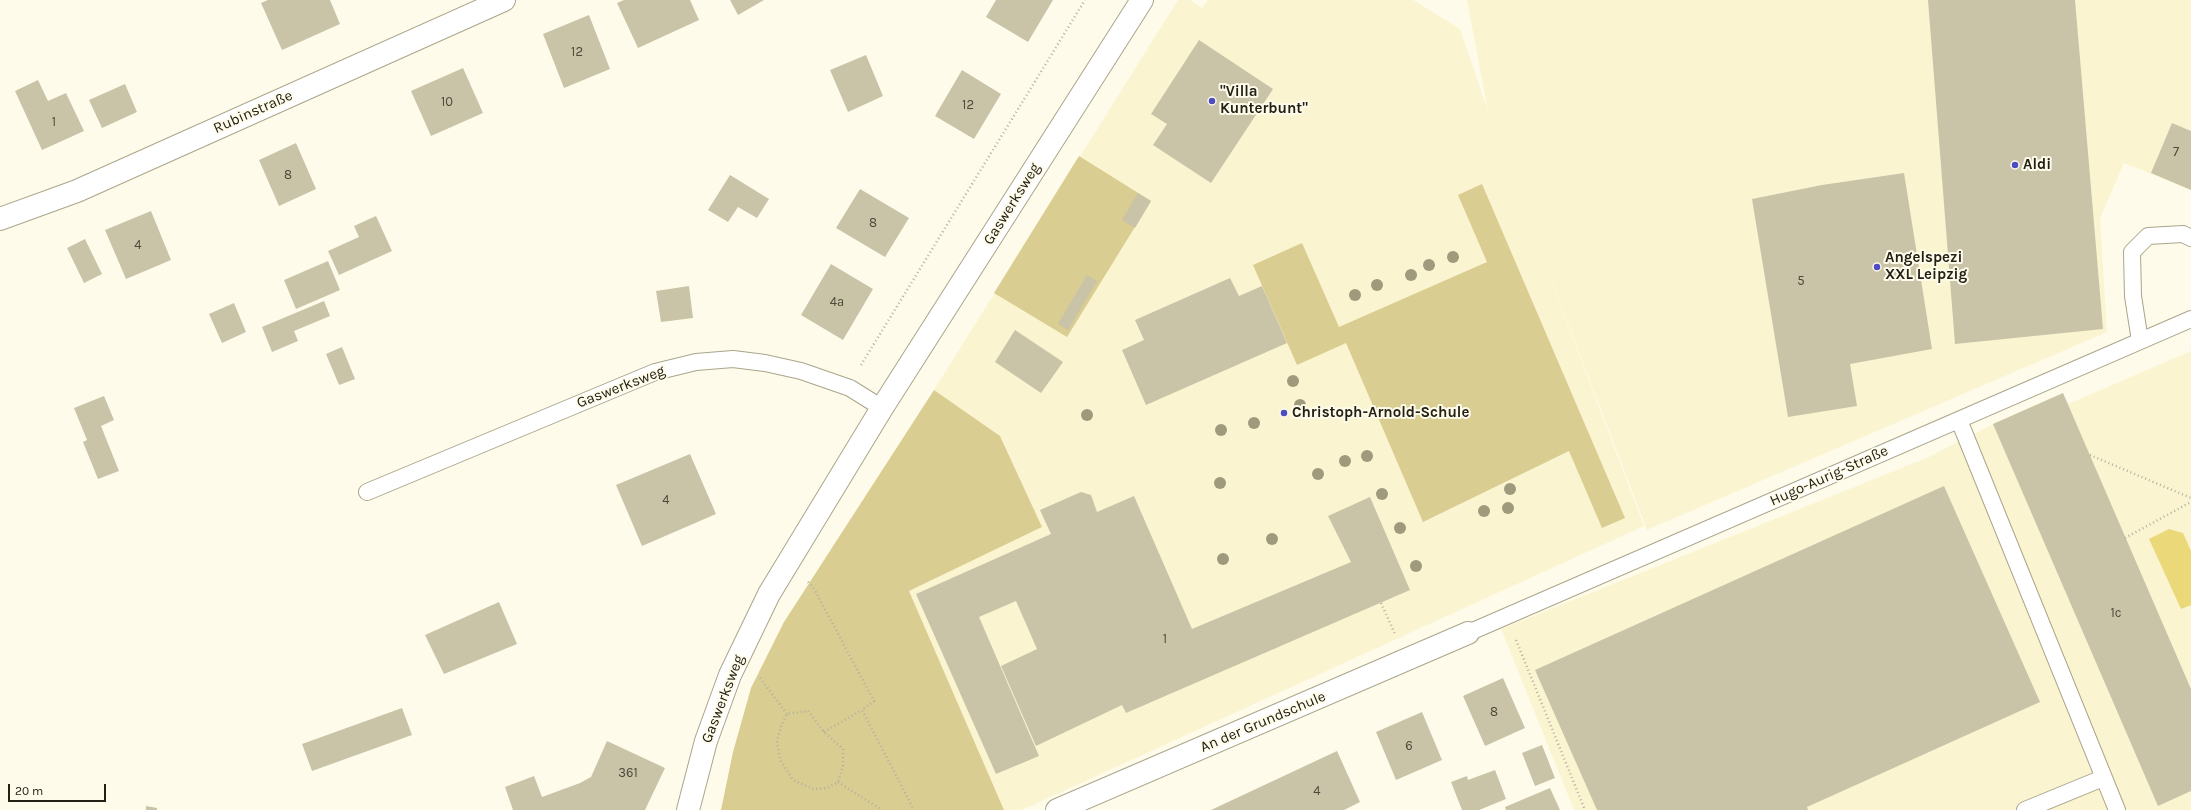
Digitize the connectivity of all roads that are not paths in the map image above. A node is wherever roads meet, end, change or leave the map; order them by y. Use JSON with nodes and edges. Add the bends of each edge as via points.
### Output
{"nodes":[{"id":1,"x":504,"y":0,"type":"edge"},
{"id":2,"x":1139,"y":1,"type":"edge"},
{"id":3,"x":0,"y":219,"type":"edge"},
{"id":4,"x":2191,"y":238,"type":"edge"},
{"id":5,"x":2191,"y":318,"type":"edge"},
{"id":6,"x":2140,"y":340,"type":"junction"},
{"id":7,"x":882,"y":408,"type":"junction"},
{"id":8,"x":1959,"y":420,"type":"junction"},
{"id":9,"x":367,"y":492,"type":"dead end"},
{"id":10,"x":1468,"y":634,"type":"joint"},
{"id":11,"x":2104,"y":778,"type":"junction"},
{"id":12,"x":688,"y":810,"type":"edge"},
{"id":13,"x":1057,"y":810,"type":"edge"},
{"id":14,"x":2025,"y":810,"type":"edge"},
{"id":15,"x":2117,"y":810,"type":"edge"}],
"edges":[{"from":1,"to":3,"type":"street","name":"Rubinstraße","via":[[77,191]]},
{"from":2,"to":7,"type":"street","name":"Gaswerksweg"},
{"from":4,"to":6,"type":"lane","via":[[2183,234],[2148,236],[2132,252],[2133,296]]},
{"from":5,"to":6,"type":"lane","name":"Hugo-Aurig-Straße"},
{"from":6,"to":8,"type":"lane","name":"Hugo-Aurig-Straße"},
{"from":7,"to":9,"type":"lane","name":"Gaswerksweg","via":[[847,387],[801,371],[733,359],[696,362],[655,372]]},
{"from":7,"to":12,"type":"street","name":"Gaswerksweg","via":[[769,594],[741,652],[706,741]]},
{"from":8,"to":10,"type":"lane","name":"Hugo-Aurig-Straße"},
{"from":8,"to":11,"type":"lane"},
{"from":10,"to":13,"type":"street","name":"An der Grundschule"},
{"from":11,"to":14,"type":"lane"},
{"from":11,"to":15,"type":"lane"}]}
